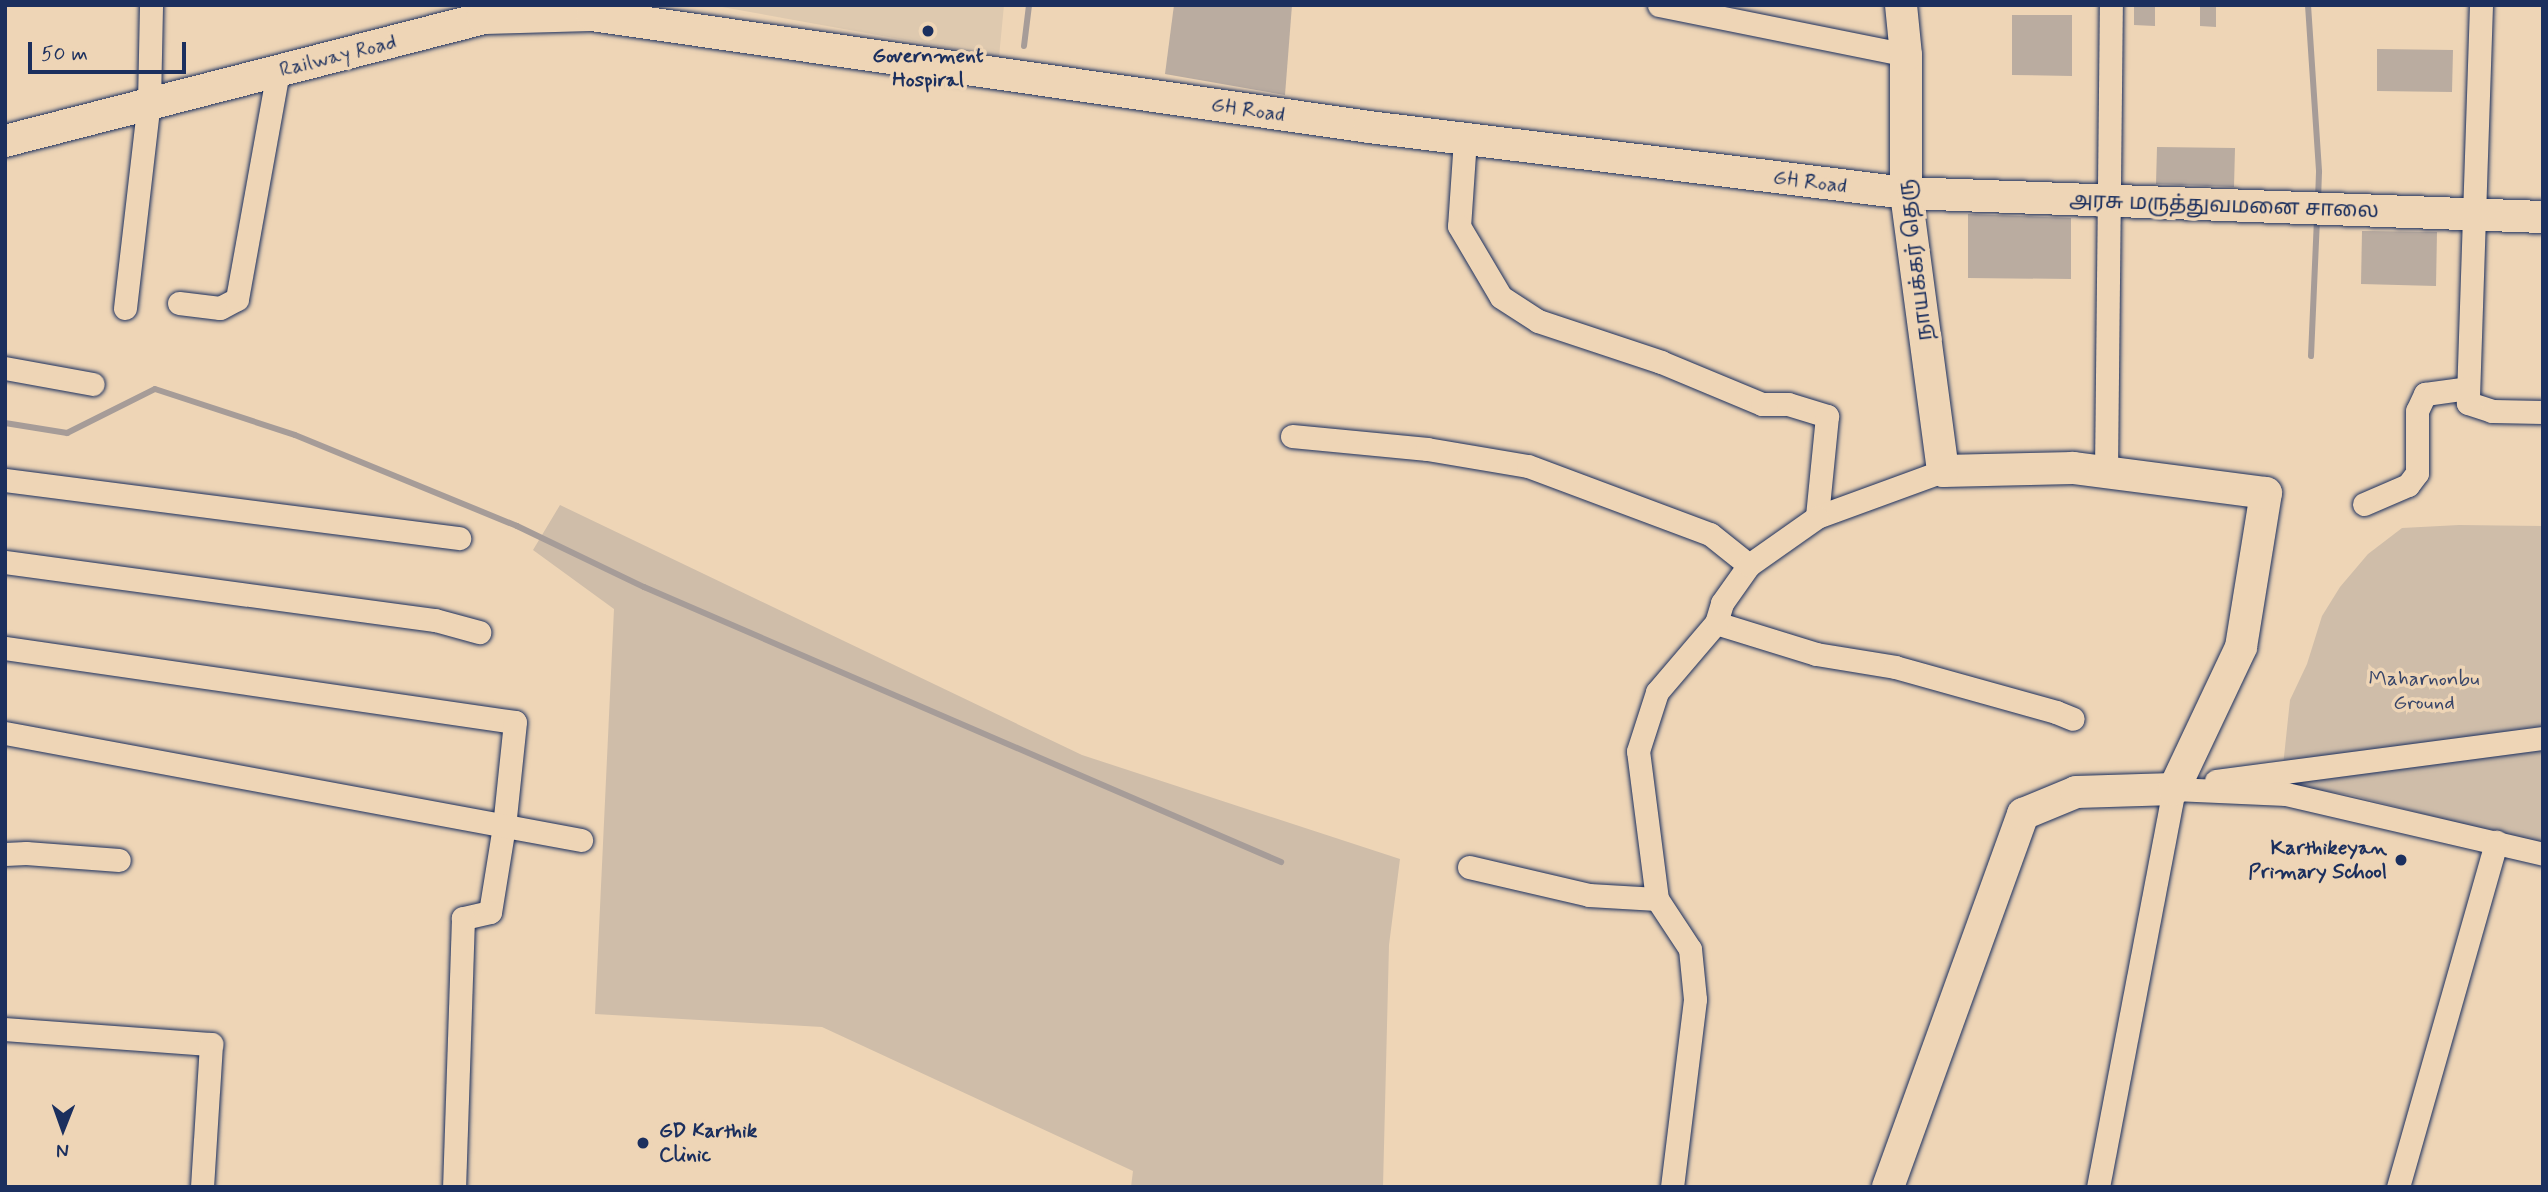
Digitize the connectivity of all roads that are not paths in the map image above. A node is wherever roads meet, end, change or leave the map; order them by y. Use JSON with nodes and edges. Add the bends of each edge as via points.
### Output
{"nodes":[{"id":1,"x":152,"y":5,"type":"edge"},
{"id":2,"x":1660,"y":5,"type":"edge"},
{"id":3,"x":1901,"y":5,"type":"edge"},
{"id":4,"x":2111,"y":5,"type":"edge"},
{"id":5,"x":2481,"y":5,"type":"edge"},
{"id":6,"x":592,"y":10,"type":"edge"},
{"id":7,"x":1906,"y":55,"type":"junction"},
{"id":8,"x":278,"y":71,"type":"junction"},
{"id":9,"x":149,"y":102,"type":"junction"},
{"id":10,"x":1465,"y":139,"type":"junction"},
{"id":11,"x":5,"y":141,"type":"edge"},
{"id":12,"x":1906,"y":194,"type":"junction"},
{"id":13,"x":2107,"y":203,"type":"junction"},
{"id":14,"x":2473,"y":215,"type":"junction"},
{"id":15,"x":2543,"y":217,"type":"edge"},
{"id":16,"x":179,"y":303,"type":"dead end"},
{"id":17,"x":125,"y":308,"type":"dead end"},
{"id":18,"x":5,"y":368,"type":"edge"},
{"id":19,"x":93,"y":384,"type":"dead end"},
{"id":20,"x":2468,"y":388,"type":"junction"},
{"id":21,"x":2543,"y":412,"type":"edge"},
{"id":22,"x":1292,"y":436,"type":"dead end"},
{"id":23,"x":1943,"y":471,"type":"junction"},
{"id":24,"x":2106,"y":472,"type":"junction"},
{"id":25,"x":5,"y":480,"type":"edge"},
{"id":26,"x":2364,"y":504,"type":"dead end"},
{"id":27,"x":1817,"y":517,"type":"junction"},
{"id":28,"x":459,"y":538,"type":"dead end"},
{"id":29,"x":5,"y":562,"type":"edge"},
{"id":30,"x":1749,"y":565,"type":"junction"},
{"id":31,"x":1716,"y":623,"type":"junction"},
{"id":32,"x":479,"y":632,"type":"dead end"},
{"id":33,"x":5,"y":648,"type":"edge"},
{"id":34,"x":2073,"y":719,"type":"dead end"},
{"id":35,"x":5,"y":733,"type":"edge"},
{"id":36,"x":2543,"y":738,"type":"edge"},
{"id":37,"x":2174,"y":789,"type":"junction"},
{"id":38,"x":504,"y":825,"type":"junction"},
{"id":39,"x":582,"y":840,"type":"dead end"},
{"id":40,"x":2496,"y":842,"type":"junction"},
{"id":41,"x":5,"y":854,"type":"edge"},
{"id":42,"x":2543,"y":854,"type":"edge"},
{"id":43,"x":119,"y":860,"type":"dead end"},
{"id":44,"x":1469,"y":867,"type":"dead end"},
{"id":45,"x":1657,"y":899,"type":"junction"},
{"id":46,"x":5,"y":1029,"type":"edge"},
{"id":47,"x":202,"y":1187,"type":"edge"},
{"id":48,"x":454,"y":1187,"type":"edge"},
{"id":49,"x":1672,"y":1187,"type":"edge"},
{"id":50,"x":1888,"y":1187,"type":"edge"},
{"id":51,"x":2098,"y":1187,"type":"edge"},
{"id":52,"x":2398,"y":1187,"type":"edge"}],
"edges":[{"from":1,"to":9,"type":"street"},
{"from":2,"to":7,"type":"street"},
{"from":3,"to":7,"type":"main road","name":"நாயக்கர் தெரு"},
{"from":4,"to":13,"type":"street"},
{"from":5,"to":14,"type":"street"},
{"from":6,"to":8,"type":"main road","name":"Railway Road","via":[[483,18]]},
{"from":6,"to":10,"type":"main road","name":"GH Road"},
{"from":7,"to":12,"type":"main road","name":"நாயக்கர் தெரு"},
{"from":8,"to":9,"type":"main road","name":"Railway Road"},
{"from":8,"to":16,"type":"street","via":[[237,299],[220,308]]},
{"from":9,"to":11,"type":"main road","name":"Railway Road"},
{"from":9,"to":17,"type":"street"},
{"from":10,"to":12,"type":"main road","name":"GH Road"},
{"from":10,"to":27,"type":"street","via":[[1459,226],[1501,298],[1538,321],[1661,362],[1762,404],[1788,404],[1827,416]]},
{"from":12,"to":13,"type":"main road","name":"அரசு மருத்துவமனை சாலை"},
{"from":12,"to":23,"type":"main road","name":"நாயக்கர் தெரு"},
{"from":13,"to":14,"type":"main road","name":"அரசு மருத்துவமனை சாலை"},
{"from":13,"to":24,"type":"street"},
{"from":14,"to":15,"type":"main road","name":"அரசு மருத்துவமனை சாலை"},
{"from":14,"to":20,"type":"street"},
{"from":18,"to":19,"type":"street"},
{"from":20,"to":21,"type":"street","via":[[2468,403],[2492,411]]},
{"from":20,"to":26,"type":"street","via":[[2426,394],[2417,411],[2417,473],[2408,485]]},
{"from":22,"to":30,"type":"street","via":[[1427,449],[1528,466],[1710,534]]},
{"from":23,"to":24,"type":"main road","via":[[2073,468]]},
{"from":23,"to":27,"type":"street"},
{"from":24,"to":37,"type":"main road","via":[[2266,493],[2241,647]]},
{"from":25,"to":28,"type":"street"},
{"from":27,"to":30,"type":"street"},
{"from":29,"to":32,"type":"street","via":[[435,620]]},
{"from":30,"to":31,"type":"street","via":[[1722,603]]},
{"from":31,"to":34,"type":"street","via":[[1816,654],[1895,667]]},
{"from":31,"to":45,"type":"street","via":[[1657,692],[1638,751]]},
{"from":33,"to":38,"type":"street","via":[[515,722]]},
{"from":35,"to":38,"type":"street"},
{"from":36,"to":37,"type":"street","via":[[2262,773]]},
{"from":37,"to":40,"type":"street","via":[[2286,794]]},
{"from":37,"to":50,"type":"main road","via":[[2076,792],[2023,814]]},
{"from":37,"to":51,"type":"street"},
{"from":38,"to":39,"type":"street"},
{"from":38,"to":48,"type":"street","via":[[490,912],[463,918]]},
{"from":40,"to":42,"type":"street"},
{"from":40,"to":52,"type":"street"},
{"from":41,"to":43,"type":"street"},
{"from":44,"to":45,"type":"street","via":[[1589,895]]},
{"from":45,"to":49,"type":"street","via":[[1690,949],[1695,999]]},
{"from":46,"to":47,"type":"street","via":[[211,1044]]}]}
